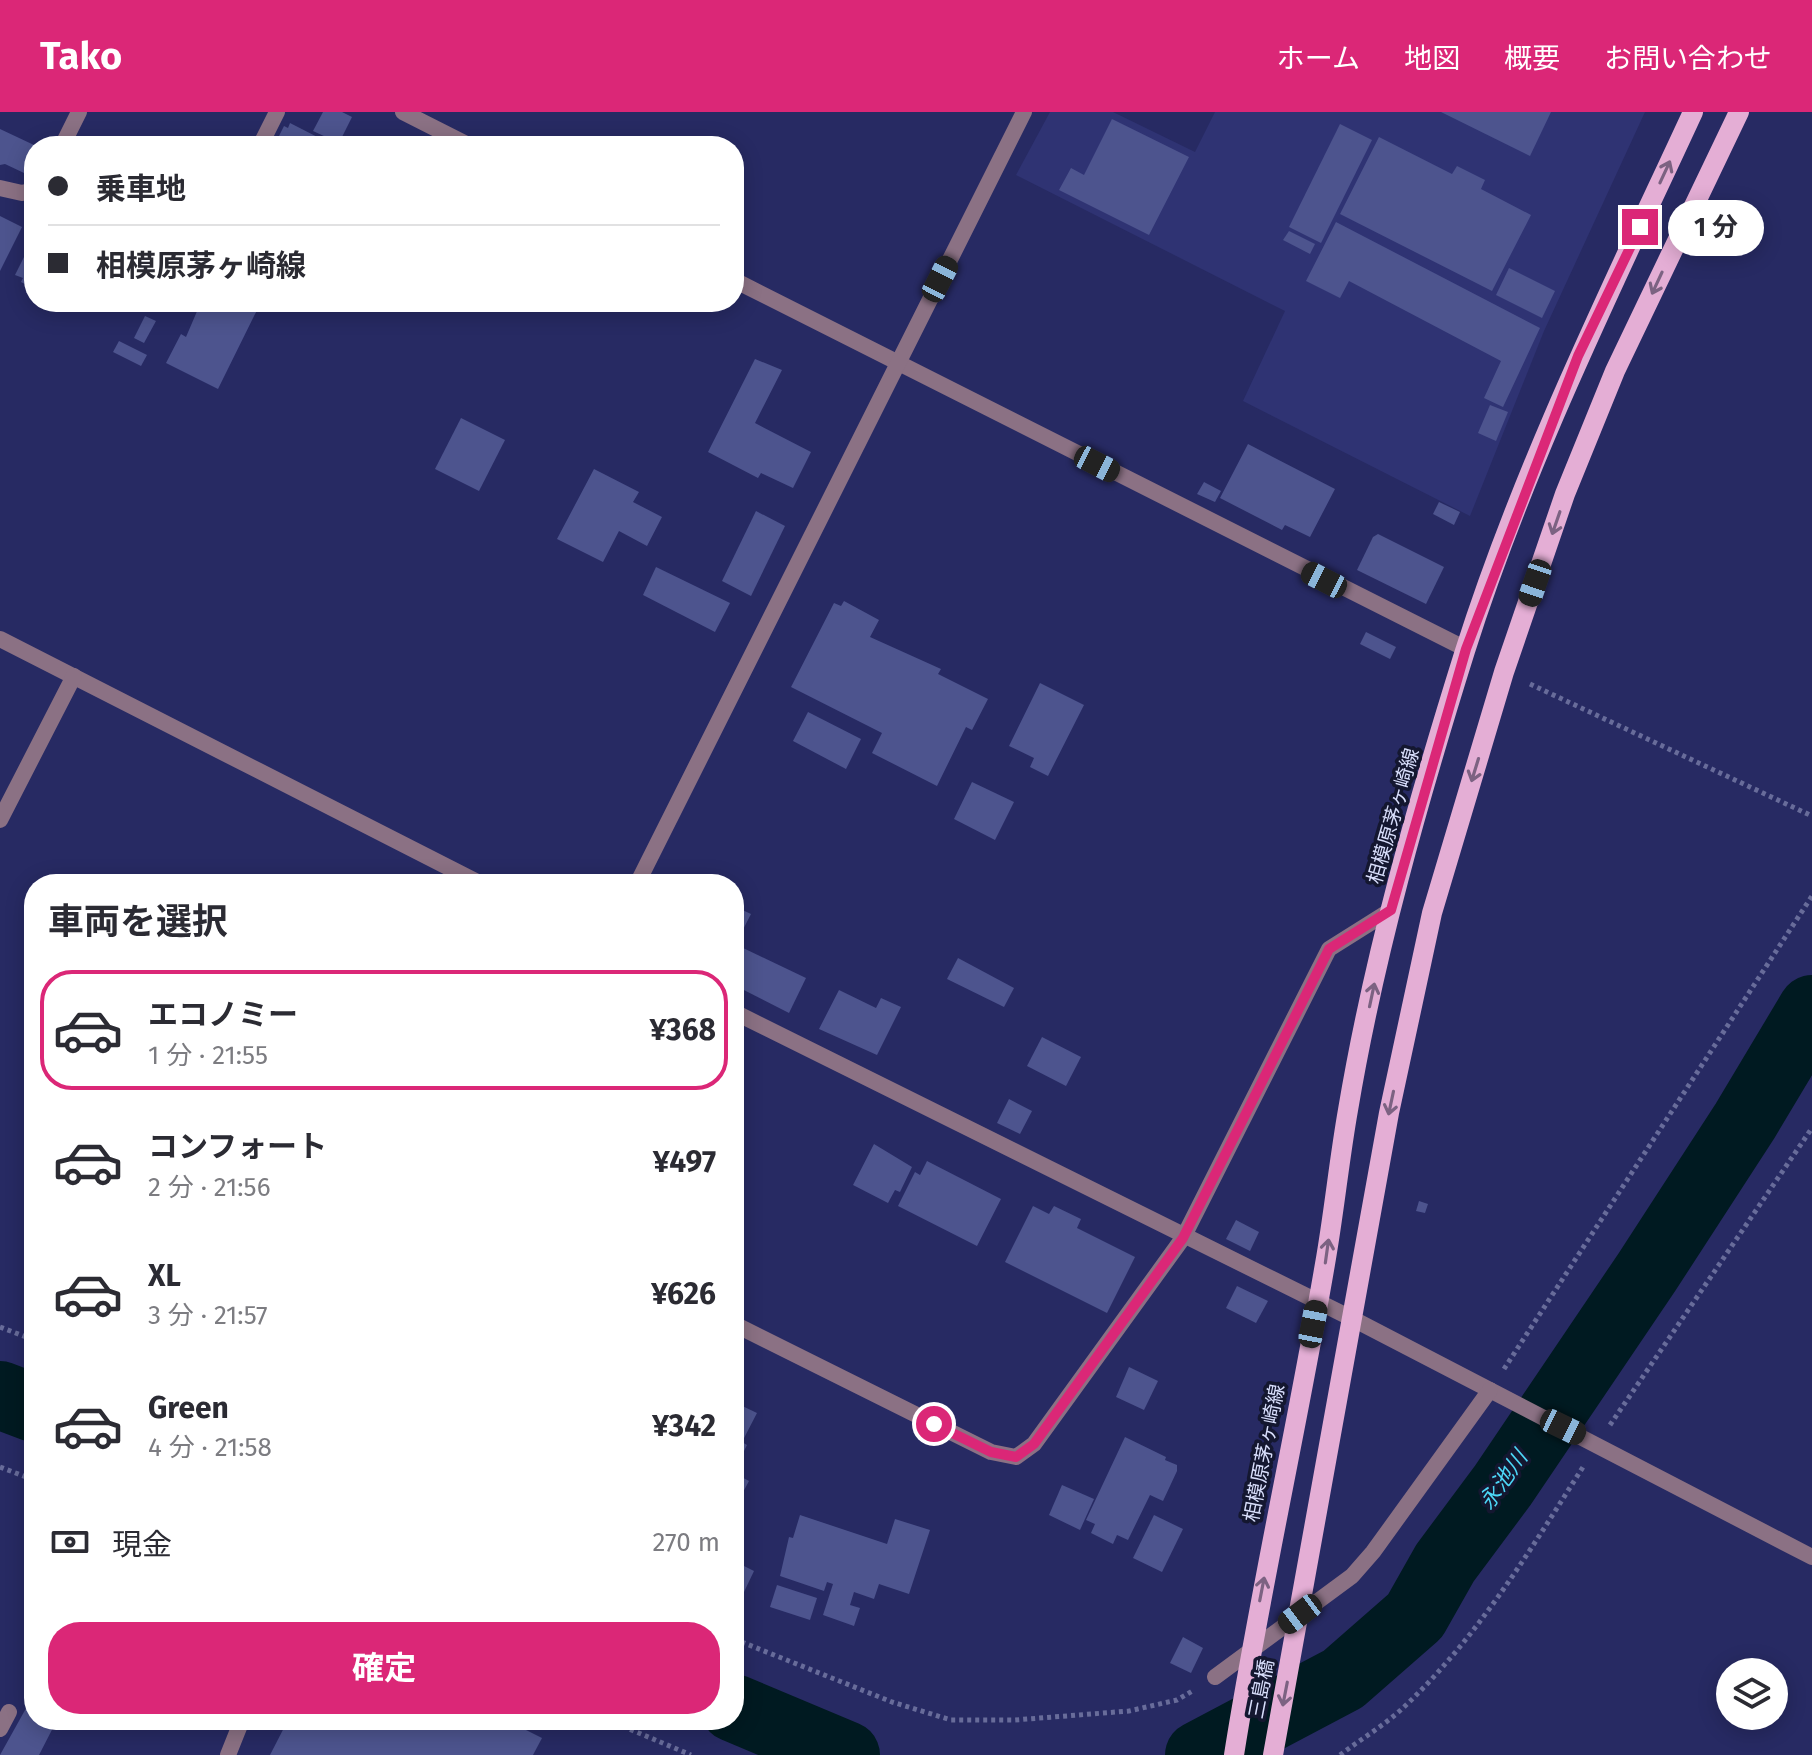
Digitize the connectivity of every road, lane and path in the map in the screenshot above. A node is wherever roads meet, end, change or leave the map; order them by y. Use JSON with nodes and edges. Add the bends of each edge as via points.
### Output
{"nodes":[{"id":1,"x":79,"y":112,"type":"edge"},
{"id":2,"x":277,"y":112,"type":"edge"},
{"id":3,"x":403,"y":112,"type":"edge"},
{"id":4,"x":1024,"y":112,"type":"edge"},
{"id":5,"x":1693,"y":112,"type":"edge"},
{"id":6,"x":1739,"y":112,"type":"edge"},
{"id":7,"x":67,"y":136,"type":"edge"},
{"id":8,"x":265,"y":136,"type":"edge"},
{"id":9,"x":450,"y":136,"type":"edge"},
{"id":10,"x":0,"y":188,"type":"edge"},
{"id":11,"x":24,"y":192,"type":"edge"},
{"id":12,"x":744,"y":285,"type":"edge"},
{"id":13,"x":897,"y":363,"type":"junction"},
{"id":14,"x":0,"y":639,"type":"edge"},
{"id":15,"x":1466,"y":649,"type":"junction"},
{"id":16,"x":1504,"y":672,"type":"junction"},
{"id":17,"x":74,"y":676,"type":"junction"},
{"id":18,"x":1812,"y":816,"type":"edge"},
{"id":19,"x":0,"y":820,"type":"edge"},
{"id":20,"x":461,"y":874,"type":"edge"},
{"id":21,"x":642,"y":874,"type":"edge"},
{"id":22,"x":1812,"y":896,"type":"edge"},
{"id":23,"x":1391,"y":910,"type":"junction"},
{"id":24,"x":744,"y":1017,"type":"edge"},
{"id":25,"x":1812,"y":1128,"type":"edge"},
{"id":26,"x":1183,"y":1238,"type":"junction"},
{"id":27,"x":1317,"y":1302,"type":"junction"},
{"id":28,"x":1353,"y":1319,"type":"junction"},
{"id":29,"x":0,"y":1327,"type":"edge"},
{"id":30,"x":744,"y":1329,"type":"edge"},
{"id":31,"x":24,"y":1336,"type":"edge"},
{"id":32,"x":1494,"y":1392,"type":"junction"},
{"id":33,"x":1591,"y":1441,"type":"junction"},
{"id":34,"x":0,"y":1467,"type":"edge"},
{"id":35,"x":24,"y":1476,"type":"edge"},
{"id":36,"x":1812,"y":1557,"type":"edge"},
{"id":37,"x":1298,"y":1623,"type":"junction"},
{"id":38,"x":744,"y":1643,"type":"edge"},
{"id":39,"x":1249,"y":1659,"type":"junction"},
{"id":40,"x":1215,"y":1677,"type":"joint"},
{"id":41,"x":9,"y":1712,"type":"dead end"},
{"id":42,"x":0,"y":1729,"type":"edge"},
{"id":43,"x":238,"y":1730,"type":"edge"},
{"id":44,"x":632,"y":1730,"type":"edge"},
{"id":45,"x":228,"y":1755,"type":"edge"},
{"id":46,"x":691,"y":1755,"type":"edge"},
{"id":47,"x":1234,"y":1755,"type":"edge"},
{"id":48,"x":1273,"y":1755,"type":"edge"},
{"id":49,"x":1340,"y":1755,"type":"edge"}],
"edges":[{"from":1,"to":7,"type":"street"},
{"from":2,"to":8,"type":"street"},
{"from":3,"to":9,"type":"street"},
{"from":4,"to":13,"type":"street"},
{"from":15,"to":5,"type":"main road","name":"相模原茅ヶ崎線","one_way":true,"via":[[1578,356]]},
{"from":6,"to":16,"type":"main road","one_way":true,"via":[[1615,371],[1565,494]]},
{"from":10,"to":11,"type":"street"},
{"from":12,"to":13,"type":"street"},
{"from":13,"to":15,"type":"street"},
{"from":13,"to":21,"type":"street"},
{"from":14,"to":17,"type":"street"},
{"from":15,"to":23,"type":"main road","name":"相模原茅ヶ崎線"},
{"from":16,"to":18,"type":"path"},
{"from":16,"to":28,"type":"main road","one_way":true,"via":[[1432,913],[1389,1113]]},
{"from":17,"to":19,"type":"street"},
{"from":17,"to":20,"type":"street"},
{"from":22,"to":32,"type":"path"},
{"from":23,"to":26,"type":"street","via":[[1329,949]]},
{"from":27,"to":23,"type":"main road","name":"相模原茅ヶ崎線","one_way":true,"via":[[1348,1107]]},
{"from":24,"to":26,"type":"street"},
{"from":25,"to":33,"type":"path"},
{"from":26,"to":27,"type":"street"},
{"from":26,"to":30,"type":"street","via":[[1034,1444],[1016,1457],[991,1452]]},
{"from":27,"to":28,"type":"street"},
{"from":39,"to":27,"type":"main road","name":"相模原茅ヶ崎線","one_way":true},
{"from":28,"to":32,"type":"street"},
{"from":28,"to":37,"type":"main road"},
{"from":29,"to":31,"type":"path"},
{"from":32,"to":33,"type":"street"},
{"from":32,"to":37,"type":"street","via":[[1373,1552]]},
{"from":33,"to":36,"type":"street"},
{"from":33,"to":49,"type":"path","via":[[1502,1594],[1462,1647],[1402,1709]]},
{"from":34,"to":35,"type":"path"},
{"from":37,"to":39,"type":"street"},
{"from":37,"to":48,"type":"main road","name":"三島橋","one_way":true},
{"from":38,"to":40,"type":"path","via":[[951,1720],[1129,1711],[1177,1700]]},
{"from":39,"to":40,"type":"street"},
{"from":39,"to":47,"type":"main road","name":"三島橋"},
{"from":41,"to":42,"type":"street"},
{"from":43,"to":45,"type":"street"},
{"from":44,"to":46,"type":"path"}]}
